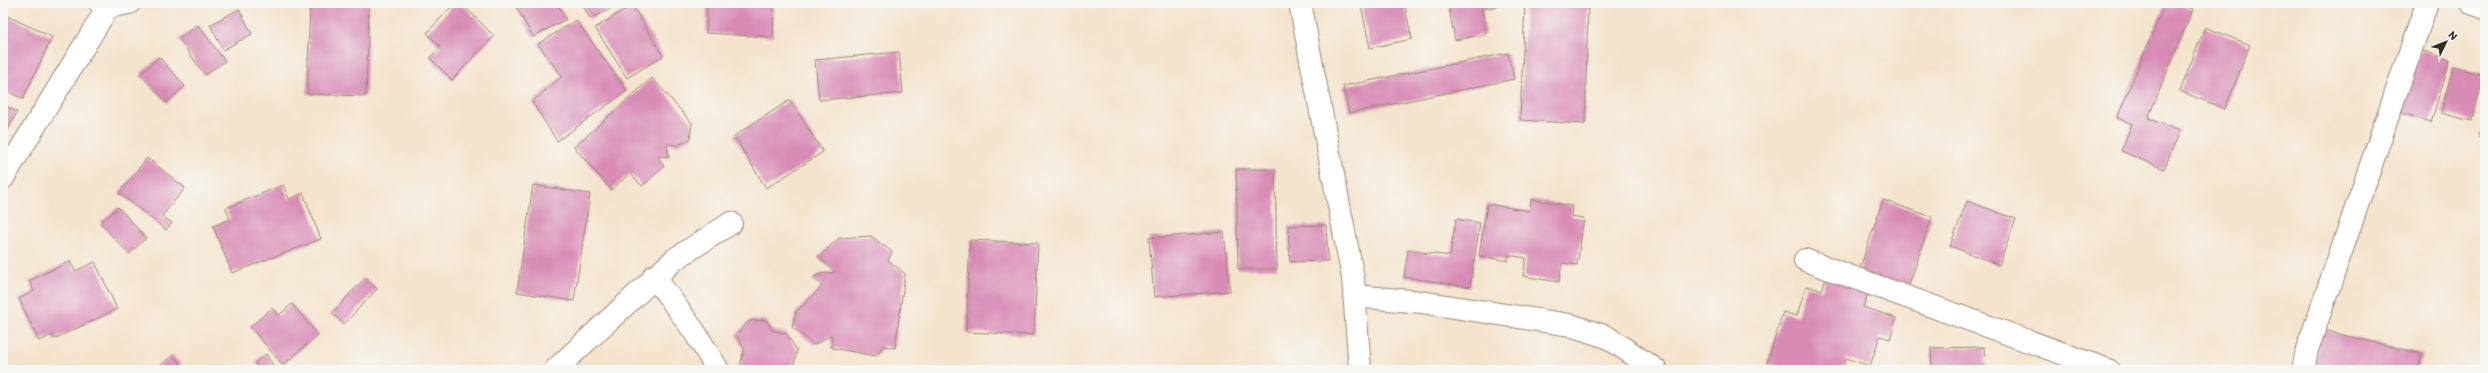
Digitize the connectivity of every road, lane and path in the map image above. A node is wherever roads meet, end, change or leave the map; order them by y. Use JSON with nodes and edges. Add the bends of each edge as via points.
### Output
{"nodes":[{"id":1,"x":1300,"y":3,"type":"edge"},
{"id":2,"x":2427,"y":3,"type":"edge"},
{"id":3,"x":2471,"y":3,"type":"edge"},
{"id":4,"x":113,"y":4,"type":"edge"},
{"id":5,"x":2485,"y":8,"type":"edge"},
{"id":6,"x":3,"y":178,"type":"edge"},
{"id":7,"x":731,"y":223,"type":"dead end"},
{"id":8,"x":1805,"y":260,"type":"dead end"},
{"id":9,"x":654,"y":276,"type":"junction"},
{"id":10,"x":1355,"y":296,"type":"junction"},
{"id":11,"x":555,"y":370,"type":"edge"},
{"id":12,"x":718,"y":370,"type":"edge"},
{"id":13,"x":1360,"y":370,"type":"edge"},
{"id":14,"x":1656,"y":370,"type":"edge"},
{"id":15,"x":2108,"y":370,"type":"edge"},
{"id":16,"x":2303,"y":370,"type":"edge"}],
"edges":[{"from":1,"to":10,"type":"street"},
{"from":2,"to":16,"type":"street","via":[[2307,350]]},
{"from":3,"to":5,"type":"street"},
{"from":4,"to":6,"type":"street"},
{"from":7,"to":9,"type":"street","via":[[674,258]]},
{"from":8,"to":15,"type":"street"},
{"from":9,"to":11,"type":"street"},
{"from":9,"to":12,"type":"street","via":[[694,331]]},
{"from":10,"to":13,"type":"street"},
{"from":10,"to":14,"type":"street","via":[[1421,302],[1570,325],[1607,336]]}]}
